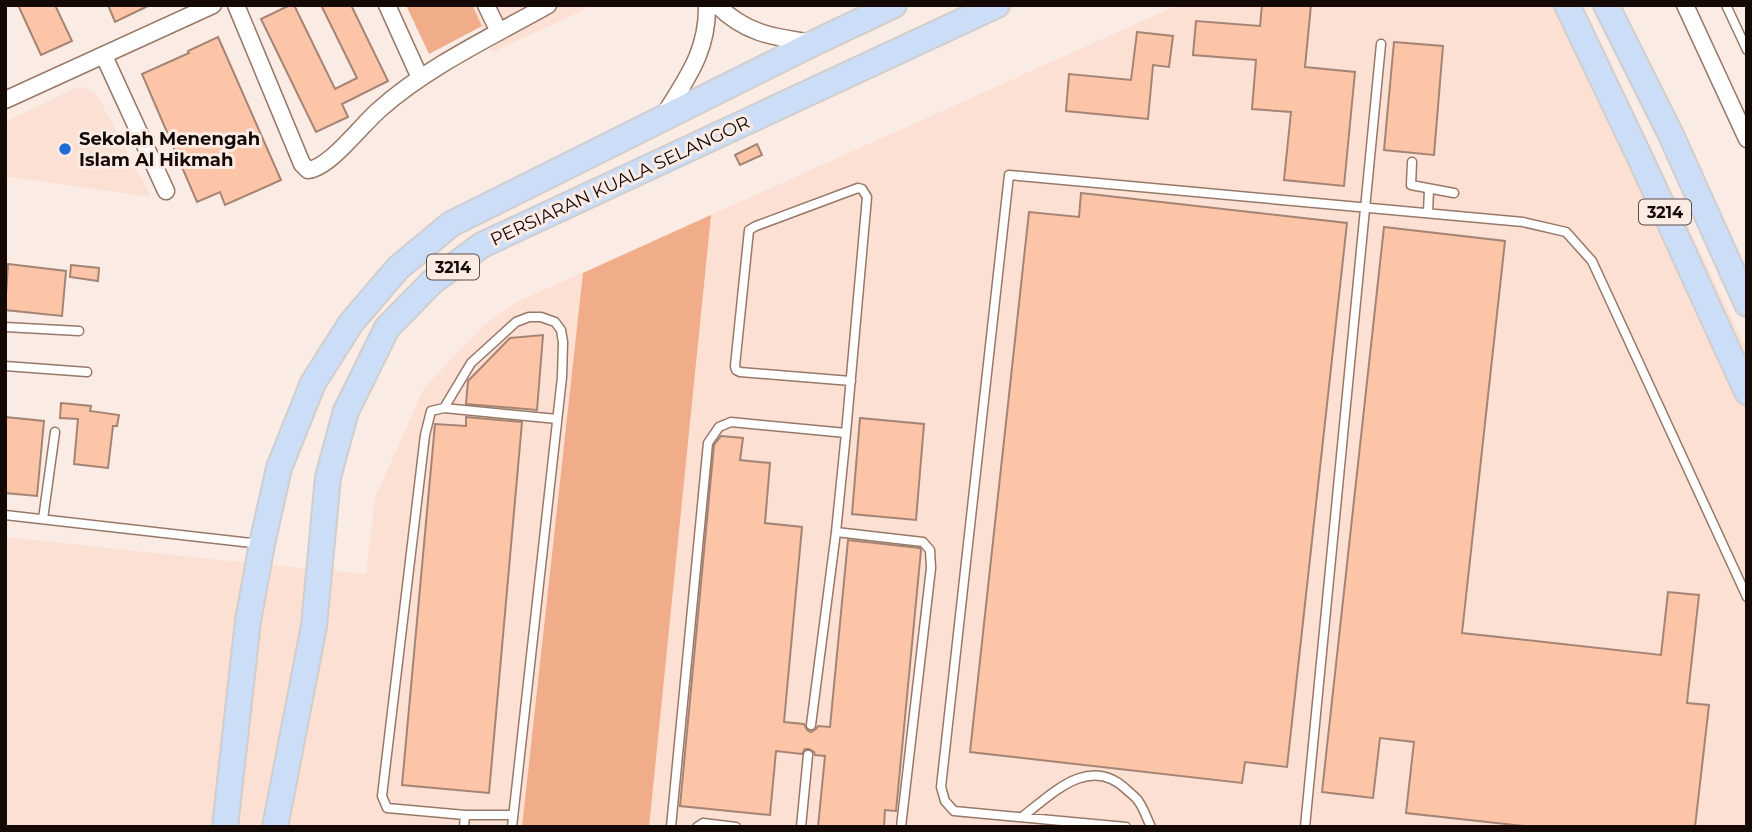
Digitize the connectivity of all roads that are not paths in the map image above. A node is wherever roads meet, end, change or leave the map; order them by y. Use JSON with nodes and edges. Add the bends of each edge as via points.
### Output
{"nodes":[{"id":1,"x":213,"y":5,"type":"edge"},
{"id":2,"x":236,"y":5,"type":"edge"},
{"id":3,"x":387,"y":5,"type":"edge"},
{"id":4,"x":486,"y":5,"type":"edge"},
{"id":5,"x":548,"y":5,"type":"edge"},
{"id":6,"x":707,"y":5,"type":"edge"},
{"id":7,"x":717,"y":5,"type":"edge"},
{"id":8,"x":894,"y":5,"type":"edge"},
{"id":9,"x":997,"y":5,"type":"edge"},
{"id":10,"x":1567,"y":5,"type":"edge"},
{"id":11,"x":1685,"y":5,"type":"edge"},
{"id":12,"x":1726,"y":5,"type":"edge"},
{"id":13,"x":1612,"y":7,"type":"edge"},
{"id":14,"x":499,"y":32,"type":"junction"},
{"id":15,"x":814,"y":43,"type":"junction"},
{"id":16,"x":1381,"y":44,"type":"dead end"},
{"id":17,"x":1747,"y":50,"type":"edge"},
{"id":18,"x":104,"y":56,"type":"junction"},
{"id":19,"x":420,"y":78,"type":"junction"},
{"id":20,"x":5,"y":100,"type":"edge"},
{"id":21,"x":662,"y":120,"type":"junction"},
{"id":22,"x":1747,"y":139,"type":"edge"},
{"id":23,"x":1412,"y":162,"type":"dead end"},
{"id":24,"x":1429,"y":190,"type":"junction"},
{"id":25,"x":166,"y":191,"type":"dead end"},
{"id":26,"x":1454,"y":193,"type":"dead end"},
{"id":27,"x":1364,"y":207,"type":"junction"},
{"id":28,"x":1428,"y":213,"type":"junction"},
{"id":29,"x":1747,"y":304,"type":"edge"},
{"id":30,"x":5,"y":327,"type":"edge"},
{"id":31,"x":79,"y":331,"type":"dead end"},
{"id":32,"x":5,"y":366,"type":"edge"},
{"id":33,"x":87,"y":372,"type":"dead end"},
{"id":34,"x":851,"y":381,"type":"junction"},
{"id":35,"x":1747,"y":392,"type":"edge"},
{"id":36,"x":444,"y":408,"type":"junction"},
{"id":37,"x":557,"y":419,"type":"junction"},
{"id":38,"x":55,"y":432,"type":"dead end"},
{"id":39,"x":846,"y":433,"type":"junction"},
{"id":40,"x":5,"y":515,"type":"edge"},
{"id":41,"x":43,"y":519,"type":"junction"},
{"id":42,"x":836,"y":532,"type":"junction"},
{"id":43,"x":262,"y":544,"type":"junction"},
{"id":44,"x":1747,"y":597,"type":"edge"},
{"id":45,"x":314,"y":626,"type":"junction"},
{"id":46,"x":811,"y":725,"type":"dead end"},
{"id":47,"x":808,"y":755,"type":"dead end"},
{"id":48,"x":465,"y":815,"type":"junction"},
{"id":49,"x":513,"y":815,"type":"junction"},
{"id":50,"x":1022,"y":817,"type":"junction"},
{"id":51,"x":225,"y":827,"type":"edge"},
{"id":52,"x":275,"y":827,"type":"edge"},
{"id":53,"x":292,"y":827,"type":"edge"},
{"id":54,"x":464,"y":827,"type":"edge"},
{"id":55,"x":512,"y":827,"type":"edge"},
{"id":56,"x":671,"y":827,"type":"edge"},
{"id":57,"x":697,"y":827,"type":"edge"},
{"id":58,"x":736,"y":827,"type":"edge"},
{"id":59,"x":801,"y":827,"type":"edge"},
{"id":60,"x":901,"y":827,"type":"edge"},
{"id":61,"x":1126,"y":827,"type":"edge"},
{"id":62,"x":1152,"y":827,"type":"edge"},
{"id":63,"x":1305,"y":827,"type":"edge"}],
"edges":[{"from":1,"to":18,"type":"street"},
{"from":2,"to":19,"type":"street","via":[[308,170],[326,163],[380,109]]},
{"from":3,"to":19,"type":"street"},
{"from":4,"to":14,"type":"street"},
{"from":5,"to":14,"type":"street"},
{"from":6,"to":21,"type":"street","via":[[701,53]]},
{"from":7,"to":15,"type":"street","via":[[744,26],[769,36]]},
{"from":8,"to":15,"type":"main road","name":"PERSIARAN KUALA SELANGOR","number":"3214"},
{"from":9,"to":45,"type":"main road","name":"PERSIARAN KUALA SELANGOR","number":"3214","via":[[482,245],[432,282],[387,328],[346,411],[328,477]]},
{"from":10,"to":35,"type":"main road","number":"3214"},
{"from":11,"to":22,"type":"street"},
{"from":12,"to":17,"type":"lane"},
{"from":13,"to":29,"type":"main road","number":"3214"},
{"from":14,"to":19,"type":"street"},
{"from":15,"to":21,"type":"main road","name":"PERSIARAN KUALA SELANGOR","number":"3214"},
{"from":16,"to":27,"type":"lane"},
{"from":18,"to":20,"type":"street"},
{"from":18,"to":25,"type":"street"},
{"from":21,"to":43,"type":"main road","name":"PERSIARAN KUALA SELANGOR","number":"3214","via":[[451,225],[398,268],[351,323],[313,383],[279,468]]},
{"from":23,"to":24,"type":"lane","via":[[1411,185]]},
{"from":24,"to":26,"type":"lane"},
{"from":24,"to":28,"type":"lane"},
{"from":27,"to":28,"type":"lane"},
{"from":27,"to":50,"type":"lane","via":[[1009,175],[941,787],[954,811]]},
{"from":27,"to":63,"type":"lane"},
{"from":28,"to":44,"type":"lane","via":[[1523,222],[1566,232],[1592,261]]},
{"from":30,"to":31,"type":"lane"},
{"from":32,"to":33,"type":"lane"},
{"from":34,"to":34,"type":"lane","via":[[740,372],[735,366],[749,230],[858,188],[867,197]]},
{"from":34,"to":39,"type":"lane"},
{"from":36,"to":37,"type":"lane"},
{"from":36,"to":37,"type":"lane","via":[[471,363],[516,322],[541,317],[555,322],[563,342]]},
{"from":36,"to":48,"type":"lane","via":[[431,411],[425,435],[382,796],[387,808]]},
{"from":37,"to":49,"type":"lane"},
{"from":38,"to":41,"type":"lane"},
{"from":39,"to":42,"type":"lane"},
{"from":39,"to":56,"type":"lane","via":[[731,422],[719,427],[708,443]]},
{"from":40,"to":41,"type":"lane"},
{"from":41,"to":43,"type":"lane"},
{"from":42,"to":46,"type":"lane"},
{"from":42,"to":60,"type":"lane","via":[[923,542],[930,550]]},
{"from":43,"to":51,"type":"main road","name":"PERSIARAN KUALA SELANGOR","number":"3214","via":[[248,621]]},
{"from":45,"to":52,"type":"main road","name":"PERSIARAN KUALA SELANGOR","number":"3214"},
{"from":45,"to":53,"type":"main road","via":[[305,758]]},
{"from":47,"to":59,"type":"lane"},
{"from":48,"to":49,"type":"lane"},
{"from":48,"to":54,"type":"lane"},
{"from":49,"to":55,"type":"lane"},
{"from":50,"to":61,"type":"lane"},
{"from":50,"to":62,"type":"lane","via":[[1079,777],[1102,775],[1117,780],[1138,801]]},
{"from":57,"to":58,"type":"lane","via":[[703,823]]}]}
